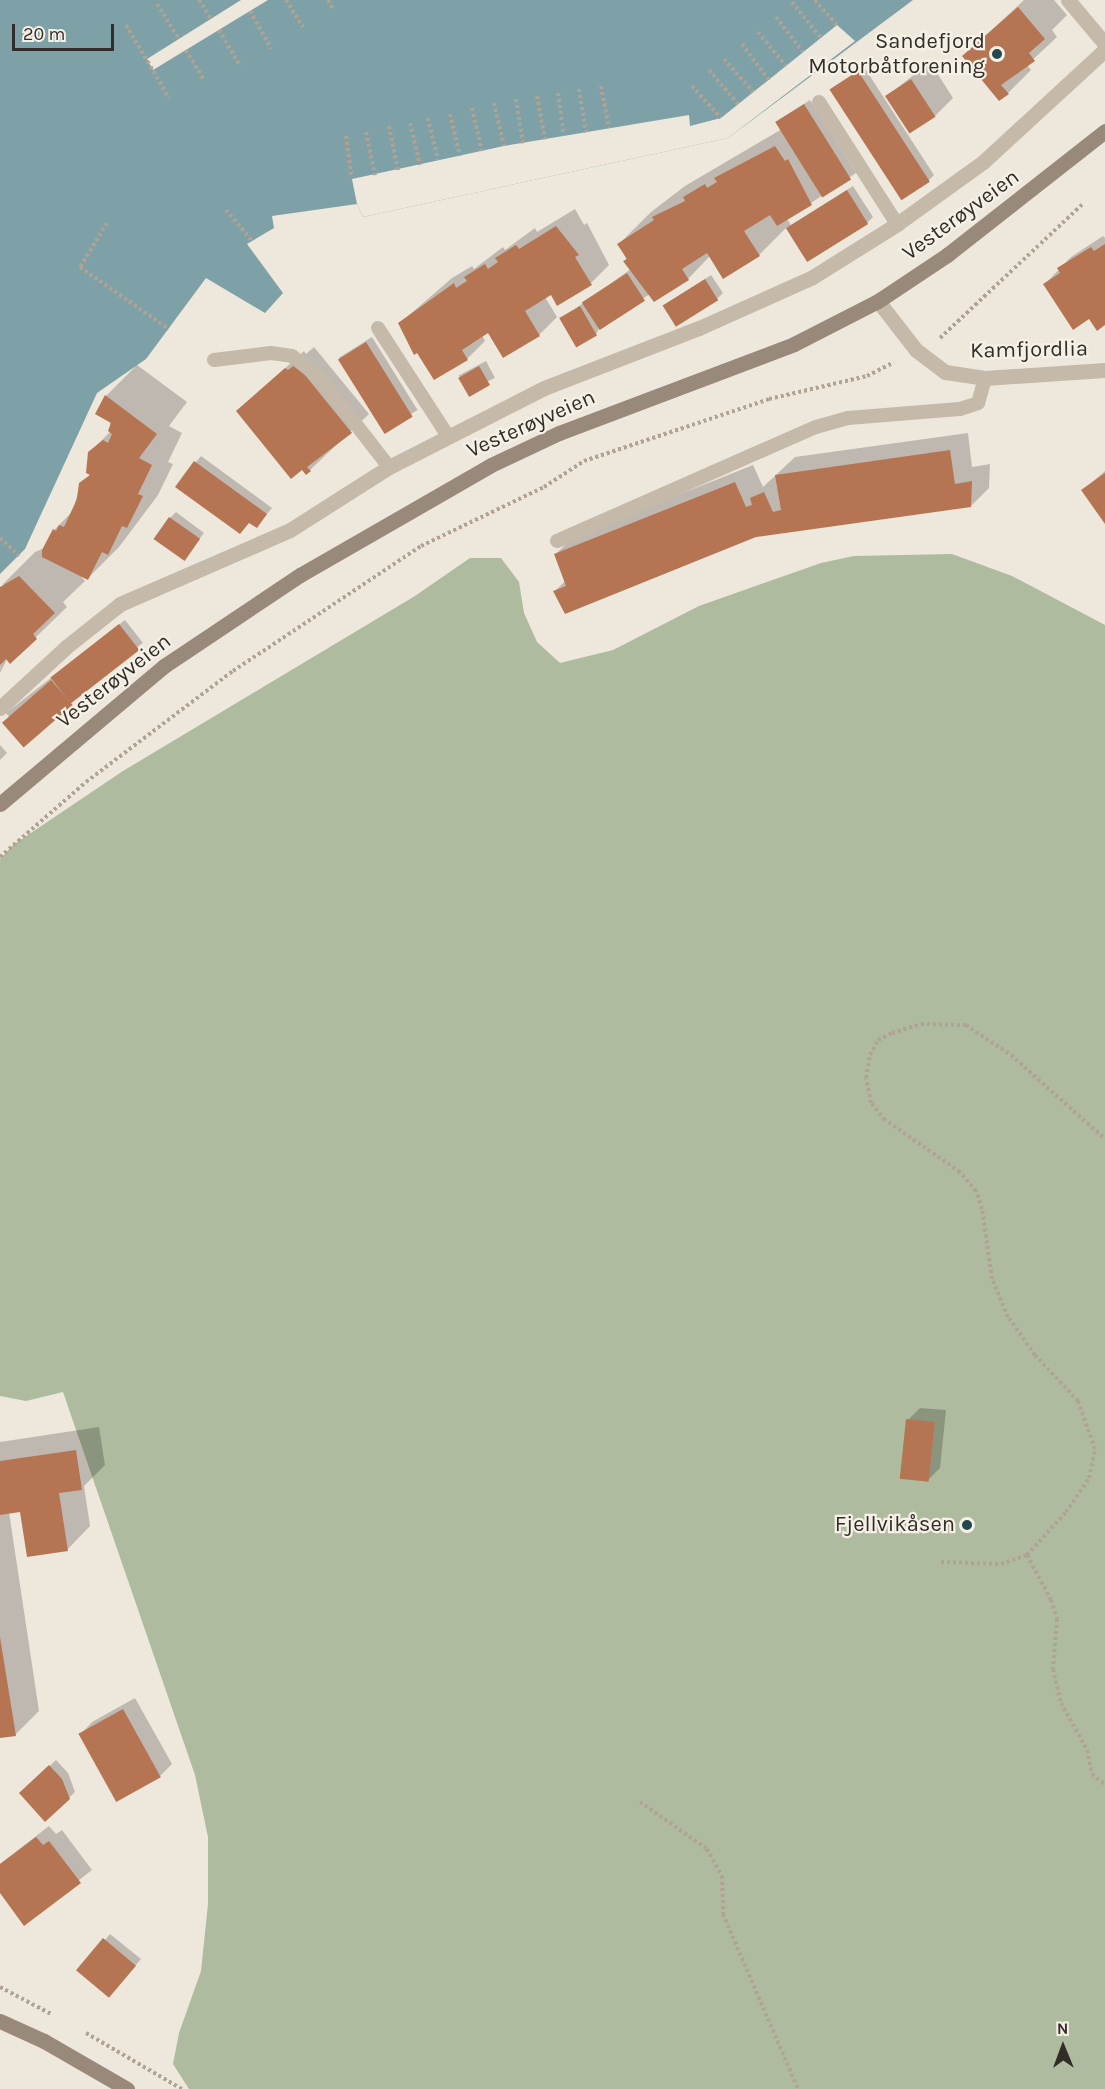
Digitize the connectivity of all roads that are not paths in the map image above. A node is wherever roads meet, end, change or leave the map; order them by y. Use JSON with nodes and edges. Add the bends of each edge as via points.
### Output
{"nodes":[{"id":1,"x":1068,"y":0,"type":"edge"},
{"id":2,"x":1105,"y":44,"type":"edge"},
{"id":3,"x":1105,"y":50,"type":"edge"},
{"id":4,"x":819,"y":102,"type":"dead end"},
{"id":5,"x":1105,"y":131,"type":"edge"},
{"id":6,"x":897,"y":224,"type":"junction"},
{"id":7,"x":878,"y":301,"type":"junction"},
{"id":8,"x":378,"y":328,"type":"dead end"},
{"id":9,"x":214,"y":360,"type":"dead end"},
{"id":10,"x":1105,"y":370,"type":"edge"},
{"id":11,"x":985,"y":378,"type":"junction"},
{"id":12,"x":448,"y":436,"type":"junction"},
{"id":13,"x":389,"y":467,"type":"junction"},
{"id":14,"x":556,"y":541,"type":"dead end"},
{"id":15,"x":0,"y":708,"type":"edge"},
{"id":16,"x":0,"y":804,"type":"edge"},
{"id":17,"x":0,"y":2021,"type":"edge"},
{"id":18,"x":127,"y":2089,"type":"edge"}],
"edges":[{"from":1,"to":2,"type":"street"},
{"from":3,"to":6,"type":"street","via":[[983,162]]},
{"from":4,"to":6,"type":"lane"},
{"from":5,"to":7,"type":"main road","name":"Vesterøyveien","via":[[957,248]]},
{"from":6,"to":12,"type":"street","via":[[811,278],[699,328],[562,380]]},
{"from":7,"to":11,"type":"street","name":"Kamfjordlia","via":[[916,350],[945,372]]},
{"from":7,"to":16,"type":"main road","name":"Vesterøyveien","via":[[794,344],[559,433],[429,497],[300,575],[164,666]]},
{"from":8,"to":12,"type":"lane"},
{"from":9,"to":13,"type":"lane","via":[[272,353],[292,356],[320,378]]},
{"from":10,"to":11,"type":"street","name":"Kamfjordlia"},
{"from":11,"to":14,"type":"lane","via":[[978,403],[960,409],[848,418],[816,427]]},
{"from":12,"to":13,"type":"street"},
{"from":13,"to":15,"type":"street","via":[[290,530],[120,604]]},
{"from":17,"to":18,"type":"main road","via":[[44,2041]]}]}
